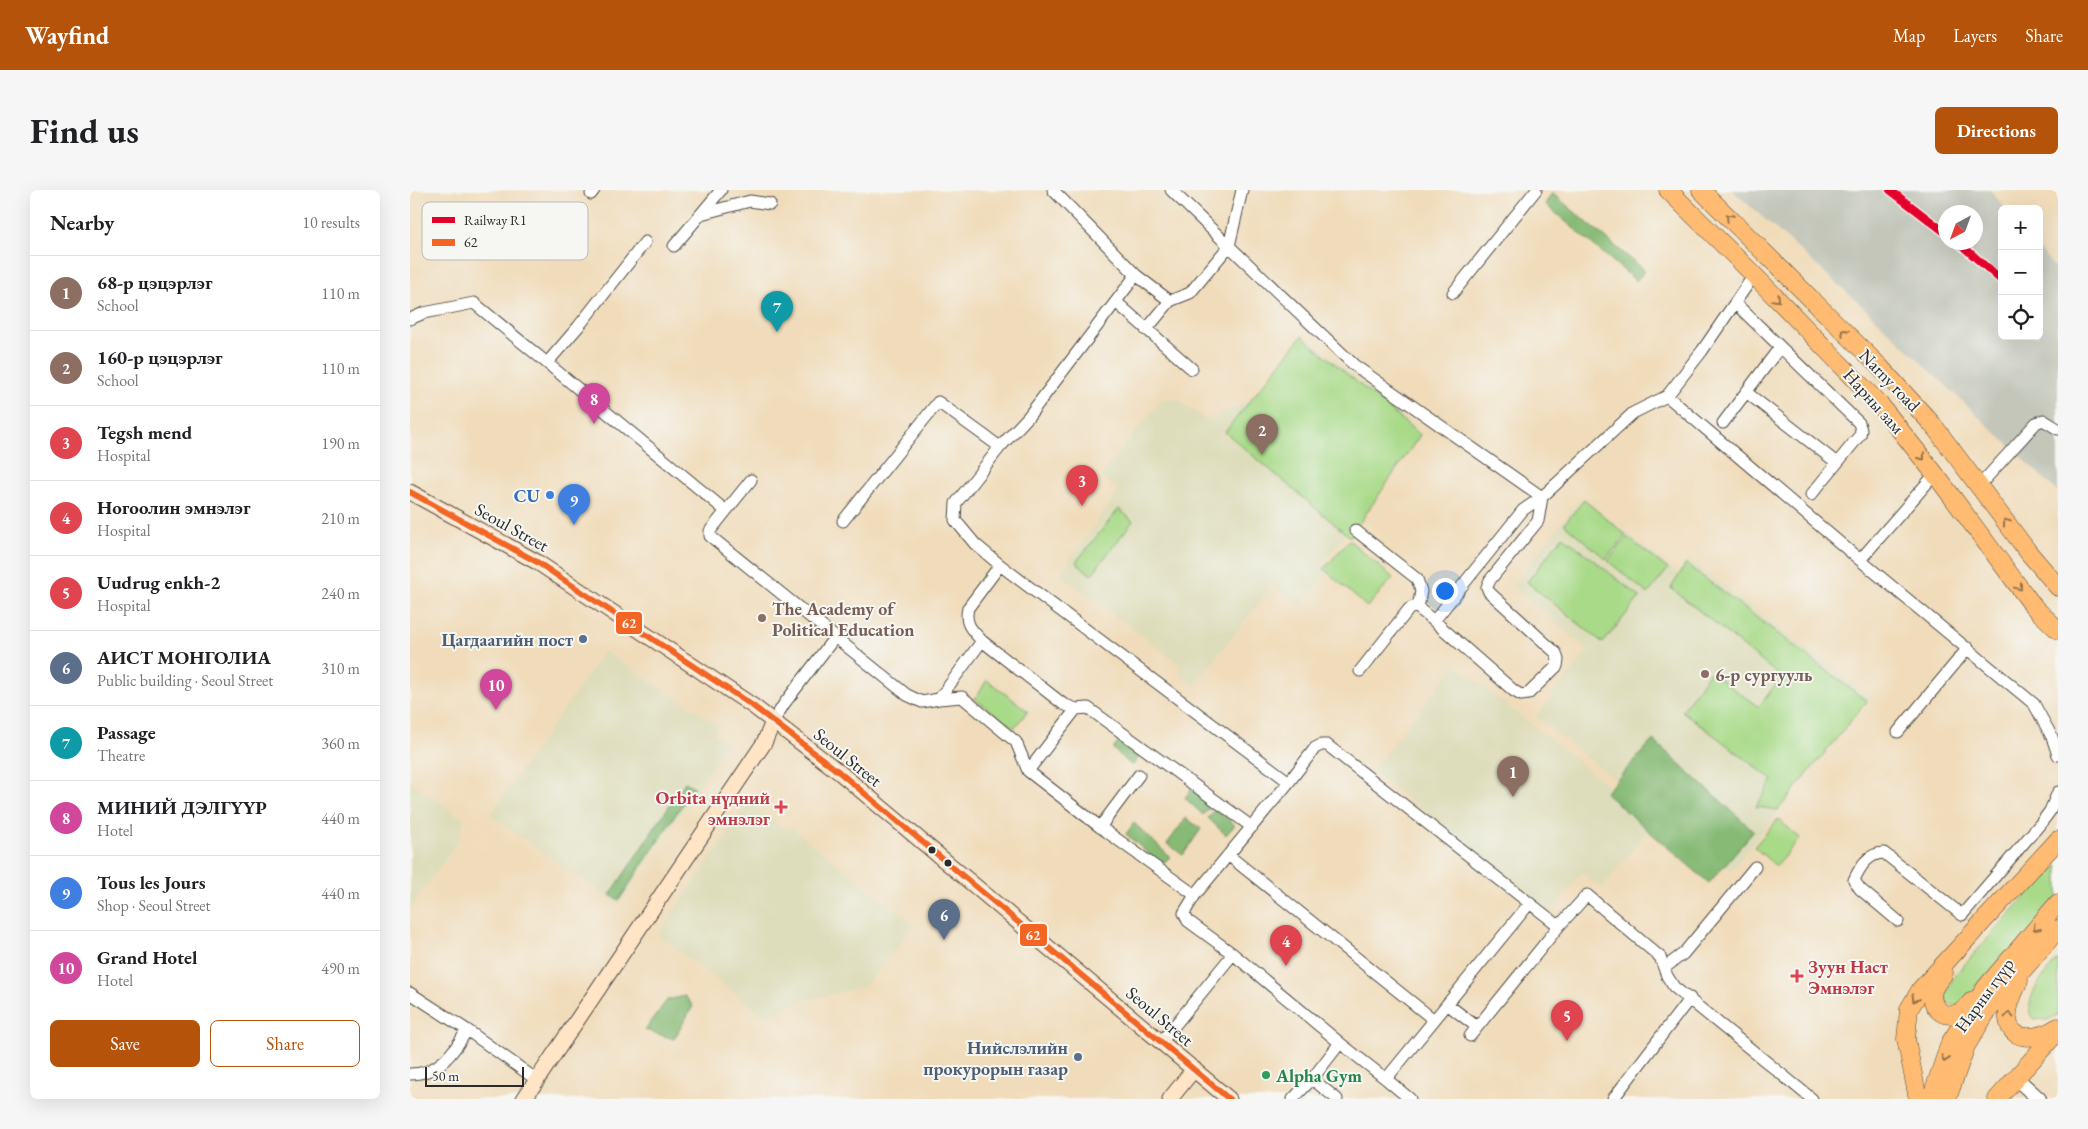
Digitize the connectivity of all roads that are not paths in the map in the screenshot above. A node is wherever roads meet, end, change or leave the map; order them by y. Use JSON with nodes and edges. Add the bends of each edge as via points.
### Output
{"nodes":[{"id":1,"x":721,"y":190,"type":"edge"},
{"id":2,"x":1053,"y":190,"type":"edge"},
{"id":3,"x":1171,"y":190,"type":"edge"},
{"id":4,"x":1242,"y":190,"type":"edge"},
{"id":5,"x":1536,"y":190,"type":"edge"},
{"id":6,"x":1668,"y":190,"type":"edge"},
{"id":7,"x":1702,"y":190,"type":"edge"},
{"id":8,"x":770,"y":204,"type":"dead end"},
{"id":9,"x":701,"y":214,"type":"junction"},
{"id":10,"x":1710,"y":231,"type":"junction"},
{"id":11,"x":645,"y":242,"type":"dead end"},
{"id":12,"x":674,"y":246,"type":"dead end"},
{"id":13,"x":1229,"y":246,"type":"junction"},
{"id":14,"x":1757,"y":246,"type":"junction"},
{"id":15,"x":1136,"y":275,"type":"junction"},
{"id":16,"x":1754,"y":275,"type":"junction"},
{"id":17,"x":1453,"y":293,"type":"dead end"},
{"id":18,"x":1170,"y":301,"type":"junction"},
{"id":19,"x":1116,"y":302,"type":"junction"},
{"id":20,"x":1735,"y":303,"type":"junction"},
{"id":21,"x":410,"y":319,"type":"edge"},
{"id":22,"x":1146,"y":330,"type":"junction"},
{"id":23,"x":1780,"y":347,"type":"junction"},
{"id":24,"x":547,"y":363,"type":"junction"},
{"id":25,"x":1192,"y":369,"type":"dead end"},
{"id":26,"x":1746,"y":392,"type":"junction"},
{"id":27,"x":1667,"y":396,"type":"junction"},
{"id":28,"x":1723,"y":423,"type":"dead end"},
{"id":29,"x":2058,"y":429,"type":"edge"},
{"id":30,"x":1000,"y":447,"type":"junction"},
{"id":31,"x":1837,"y":463,"type":"junction"},
{"id":32,"x":1935,"y":474,"type":"junction"},
{"id":33,"x":751,"y":480,"type":"dead end"},
{"id":34,"x":1978,"y":486,"type":"junction"},
{"id":35,"x":410,"y":492,"type":"edge"},
{"id":36,"x":1811,"y":494,"type":"dead end"},
{"id":37,"x":1542,"y":497,"type":"junction"},
{"id":38,"x":726,"y":511,"type":"junction"},
{"id":39,"x":844,"y":522,"type":"dead end"},
{"id":40,"x":1355,"y":530,"type":"dead end"},
{"id":41,"x":1860,"y":560,"type":"junction"},
{"id":42,"x":1000,"y":565,"type":"junction"},
{"id":43,"x":2058,"y":587,"type":"edge"},
{"id":44,"x":1418,"y":608,"type":"junction"},
{"id":45,"x":1434,"y":621,"type":"junction"},
{"id":46,"x":2058,"y":630,"type":"edge"},
{"id":47,"x":834,"y":637,"type":"junction"},
{"id":48,"x":982,"y":641,"type":"junction"},
{"id":49,"x":1968,"y":648,"type":"junction"},
{"id":50,"x":1360,"y":670,"type":"dead end"},
{"id":51,"x":939,"y":698,"type":"junction"},
{"id":52,"x":1076,"y":708,"type":"junction"},
{"id":53,"x":773,"y":722,"type":"junction"},
{"id":54,"x":1898,"y":732,"type":"dead end"},
{"id":55,"x":2058,"y":755,"type":"edge"},
{"id":56,"x":1028,"y":771,"type":"junction"},
{"id":57,"x":1139,"y":775,"type":"dead end"},
{"id":58,"x":1289,"y":782,"type":"junction"},
{"id":59,"x":2058,"y":792,"type":"edge"},
{"id":60,"x":1100,"y":827,"type":"junction"},
{"id":61,"x":1252,"y":827,"type":"junction"},
{"id":62,"x":2058,"y":840,"type":"edge"},
{"id":63,"x":1228,"y":856,"type":"junction"},
{"id":64,"x":1755,"y":867,"type":"dead end"},
{"id":65,"x":1195,"y":895,"type":"junction"},
{"id":66,"x":2058,"y":903,"type":"edge"},
{"id":67,"x":1529,"y":904,"type":"junction"},
{"id":68,"x":1962,"y":915,"type":"junction"},
{"id":69,"x":1898,"y":921,"type":"dead end"},
{"id":70,"x":1559,"y":926,"type":"junction"},
{"id":71,"x":1977,"y":928,"type":"junction"},
{"id":72,"x":2058,"y":929,"type":"edge"},
{"id":73,"x":1958,"y":949,"type":"junction"},
{"id":74,"x":1232,"y":954,"type":"junction"},
{"id":75,"x":2020,"y":958,"type":"junction"},
{"id":76,"x":1664,"y":968,"type":"junction"},
{"id":77,"x":1986,"y":987,"type":"junction"},
{"id":78,"x":410,"y":993,"type":"edge"},
{"id":79,"x":1690,"y":998,"type":"junction"},
{"id":80,"x":1447,"y":1004,"type":"junction"},
{"id":81,"x":1434,"y":1020,"type":"junction"},
{"id":82,"x":2058,"y":1027,"type":"edge"},
{"id":83,"x":467,"y":1030,"type":"junction"},
{"id":84,"x":2058,"y":1032,"type":"edge"},
{"id":85,"x":1162,"y":1041,"type":"junction"},
{"id":86,"x":1340,"y":1043,"type":"junction"},
{"id":87,"x":1194,"y":1068,"type":"junction"},
{"id":88,"x":410,"y":1074,"type":"edge"},
{"id":89,"x":2016,"y":1078,"type":"junction"},
{"id":90,"x":1312,"y":1079,"type":"junction"},
{"id":91,"x":1386,"y":1079,"type":"junction"},
{"id":92,"x":537,"y":1080,"type":"junction"},
{"id":93,"x":524,"y":1099,"type":"edge"},
{"id":94,"x":1170,"y":1099,"type":"edge"},
{"id":95,"x":1229,"y":1099,"type":"edge"},
{"id":96,"x":1293,"y":1099,"type":"edge"},
{"id":97,"x":1337,"y":1099,"type":"edge"},
{"id":98,"x":1410,"y":1099,"type":"edge"},
{"id":99,"x":1613,"y":1099,"type":"edge"},
{"id":100,"x":1812,"y":1099,"type":"edge"},
{"id":101,"x":1918,"y":1099,"type":"edge"},
{"id":102,"x":1930,"y":1099,"type":"edge"},
{"id":103,"x":1947,"y":1099,"type":"edge"},
{"id":104,"x":1997,"y":1099,"type":"edge"},
{"id":105,"x":2039,"y":1099,"type":"edge"}],
"edges":[{"from":1,"to":9,"type":"street"},
{"from":2,"to":15,"type":"street"},
{"from":3,"to":13,"type":"street"},
{"from":4,"to":13,"type":"street"},
{"from":5,"to":17,"type":"street"},
{"from":6,"to":10,"type":"main road","name":"Нарны зам"},
{"from":14,"to":7,"type":"main road","name":"Narny road","one_way":true},
{"from":8,"to":9,"type":"street","via":[[750,201]]},
{"from":9,"to":12,"type":"street"},
{"from":10,"to":14,"type":"main road","via":[[1759,266],[1764,260]]},
{"from":10,"to":16,"type":"main road","name":"Нарны зам"},
{"from":11,"to":24,"type":"street"},
{"from":13,"to":18,"type":"street","via":[[1190,293]]},
{"from":13,"to":37,"type":"street","via":[[1354,365]]},
{"from":34,"to":14,"type":"main road","name":"Narny road","one_way":true,"via":[[1927,418]]},
{"from":15,"to":18,"type":"street"},
{"from":15,"to":19,"type":"street"},
{"from":16,"to":20,"type":"street"},
{"from":16,"to":32,"type":"main road","name":"Нарны зам","one_way":true,"via":[[1881,406]]},
{"from":18,"to":22,"type":"street"},
{"from":19,"to":22,"type":"street"},
{"from":19,"to":30,"type":"street","via":[[1028,417]]},
{"from":20,"to":23,"type":"street"},
{"from":20,"to":27,"type":"street"},
{"from":21,"to":24,"type":"street","via":[[474,303]]},
{"from":22,"to":25,"type":"street"},
{"from":23,"to":26,"type":"street"},
{"from":23,"to":31,"type":"street","via":[[1859,423],[1860,435]]},
{"from":24,"to":38,"type":"street"},
{"from":26,"to":28,"type":"street"},
{"from":26,"to":31,"type":"street"},
{"from":27,"to":37,"type":"street","via":[[1633,413]]},
{"from":27,"to":41,"type":"street"},
{"from":29,"to":34,"type":"street","via":[[2043,420],[2036,424]]},
{"from":30,"to":39,"type":"street","via":[[938,402]]},
{"from":30,"to":42,"type":"street","via":[[956,503],[955,520],[975,544]]},
{"from":31,"to":36,"type":"street"},
{"from":32,"to":41,"type":"street"},
{"from":32,"to":46,"type":"main road","name":"Нарны зам","one_way":true,"via":[[2034,607]]},
{"from":33,"to":38,"type":"street"},
{"from":43,"to":34,"type":"main road","name":"Narny road","one_way":true},
{"from":35,"to":53,"type":"main road","name":"Seoul Street","via":[[537,562]]},
{"from":37,"to":45,"type":"street","via":[[1523,510]]},
{"from":37,"to":45,"type":"street","via":[[1538,521],[1487,586],[1489,592],[1556,653],[1557,666],[1528,694],[1521,695]]},
{"from":38,"to":47,"type":"street","via":[[710,530],[710,536]]},
{"from":40,"to":44,"type":"street","via":[[1417,579],[1421,590]]},
{"from":41,"to":49,"type":"street"},
{"from":42,"to":48,"type":"street","via":[[968,608],[968,626]]},
{"from":42,"to":58,"type":"street"},
{"from":44,"to":45,"type":"street"},
{"from":44,"to":50,"type":"street","via":[[1409,609]]},
{"from":47,"to":51,"type":"street","via":[[907,695],[922,702]]},
{"from":47,"to":53,"type":"street"},
{"from":48,"to":51,"type":"street"},
{"from":48,"to":52,"type":"street","via":[[1064,704]]},
{"from":49,"to":54,"type":"street"},
{"from":49,"to":55,"type":"street","via":[[2034,704]]},
{"from":51,"to":56,"type":"street","via":[[962,697],[1016,742]]},
{"from":52,"to":56,"type":"street"},
{"from":52,"to":61,"type":"street","via":[[1088,708]]},
{"from":53,"to":85,"type":"main road","name":"Seoul Street","via":[[839,772]]},
{"from":53,"to":92,"type":"main road","via":[[764,743]]},
{"from":56,"to":60,"type":"street"},
{"from":57,"to":60,"type":"street"},
{"from":58,"to":61,"type":"street"},
{"from":58,"to":67,"type":"street","via":[[1315,748],[1327,746]]},
{"from":59,"to":68,"type":"street","via":[[2042,823]]},
{"from":60,"to":65,"type":"street"},
{"from":61,"to":63,"type":"street"},
{"from":62,"to":71,"type":"main road"},
{"from":63,"to":65,"type":"street"},
{"from":63,"to":81,"type":"street"},
{"from":64,"to":76,"type":"street","via":[[1683,954]]},
{"from":65,"to":74,"type":"street","via":[[1184,913],[1188,921]]},
{"from":66,"to":75,"type":"main road","name":"Нарны гүүр","one_way":true},
{"from":67,"to":70,"type":"street"},
{"from":67,"to":80,"type":"street"},
{"from":68,"to":69,"type":"street","via":[[1884,853],[1877,853],[1870,856],[1854,880],[1860,890]]},
{"from":68,"to":71,"type":"street"},
{"from":70,"to":76,"type":"street","via":[[1587,895],[1660,957]]},
{"from":70,"to":80,"type":"street","via":[[1473,1031]]},
{"from":71,"to":73,"type":"main road"},
{"from":72,"to":75,"type":"main road","name":"Нарны гүүр"},
{"from":73,"to":77,"type":"main road","via":[[1934,990],[1933,1004],[1948,1016],[1959,1013]]},
{"from":73,"to":101,"type":"main road","one_way":true,"via":[[1921,988],[1909,1009],[1906,1038]]},
{"from":74,"to":85,"type":"street"},
{"from":74,"to":86,"type":"street"},
{"from":75,"to":77,"type":"main road","name":"Нарны гүүр"},
{"from":82,"to":75,"type":"main road","one_way":true,"via":[[2030,1038],[2020,1036],[2011,1028],[2008,1011]]},
{"from":75,"to":103,"type":"main road","name":"Нарны гүүр","via":[[1966,1046]]},
{"from":76,"to":79,"type":"street","via":[[1674,987]]},
{"from":77,"to":102,"type":"main road","name":"Нарны гүүр","one_way":true,"via":[[1950,1043]]},
{"from":78,"to":83,"type":"street"},
{"from":79,"to":99,"type":"street"},
{"from":79,"to":100,"type":"street"},
{"from":80,"to":81,"type":"street"},
{"from":81,"to":91,"type":"street"},
{"from":83,"to":88,"type":"street","via":[[443,1063],[432,1070]]},
{"from":83,"to":92,"type":"street"},
{"from":84,"to":89,"type":"main road"},
{"from":85,"to":87,"type":"main road","name":"Seoul Street"},
{"from":86,"to":90,"type":"street"},
{"from":86,"to":91,"type":"street"},
{"from":87,"to":94,"type":"main road"},
{"from":87,"to":95,"type":"main road","name":"Seoul Street"},
{"from":89,"to":104,"type":"main road"},
{"from":89,"to":105,"type":"street"},
{"from":90,"to":96,"type":"street"},
{"from":90,"to":97,"type":"street"},
{"from":91,"to":98,"type":"street"},
{"from":92,"to":93,"type":"main road"}]}
